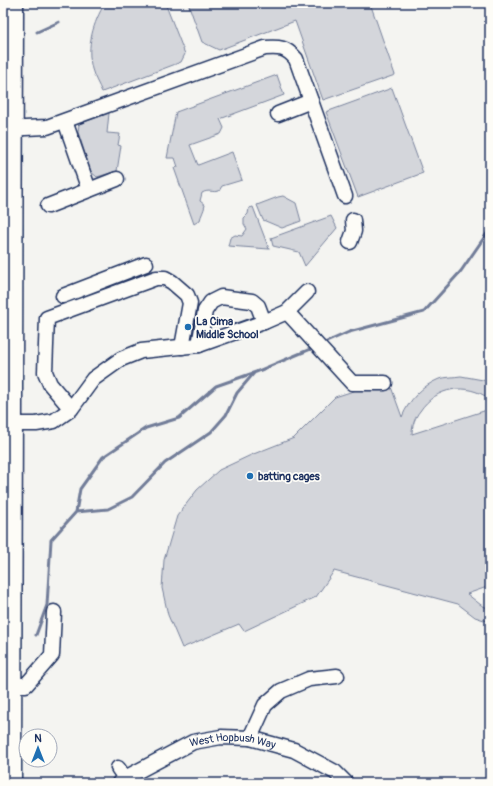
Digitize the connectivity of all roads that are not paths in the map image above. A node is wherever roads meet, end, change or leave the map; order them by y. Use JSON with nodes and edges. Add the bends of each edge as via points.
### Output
{"nodes":[{"id":1,"x":14,"y":3,"type":"edge"},
{"id":2,"x":311,"y":101,"type":"junction"},
{"id":3,"x":278,"y":114,"type":"dead end"},
{"id":4,"x":65,"y":121,"type":"junction"},
{"id":5,"x":9,"y":128,"type":"edge"},
{"id":6,"x":117,"y":179,"type":"dead end"},
{"id":7,"x":89,"y":190,"type":"junction"},
{"id":8,"x":345,"y":196,"type":"dead end"},
{"id":9,"x":48,"y":206,"type":"dead end"},
{"id":10,"x":354,"y":220,"type":"dead end"},
{"id":11,"x":350,"y":242,"type":"dead end"},
{"id":12,"x":146,"y":264,"type":"dead end"},
{"id":13,"x":307,"y":292,"type":"dead end"},
{"id":14,"x":63,"y":296,"type":"dead end"},
{"id":15,"x":288,"y":312,"type":"junction"},
{"id":16,"x":264,"y":322,"type":"junction"},
{"id":17,"x":199,"y":344,"type":"junction"},
{"id":18,"x":182,"y":347,"type":"junction"},
{"id":19,"x":385,"y":383,"type":"dead end"},
{"id":20,"x":71,"y":409,"type":"junction"},
{"id":21,"x":8,"y":424,"type":"edge"},
{"id":22,"x":8,"y":501,"type":"edge"},
{"id":23,"x":54,"y":612,"type":"dead end"},
{"id":24,"x":337,"y":676,"type":"dead end"},
{"id":25,"x":12,"y":686,"type":"junction"},
{"id":26,"x":250,"y":738,"type":"junction"},
{"id":27,"x":121,"y":776,"type":"edge"},
{"id":28,"x":12,"y":783,"type":"edge"},
{"id":29,"x":346,"y":783,"type":"edge"}],
"edges":[{"from":1,"to":5,"type":"main road"},
{"from":2,"to":3,"type":"street"},
{"from":2,"to":4,"type":"street","via":[[296,59],[289,51],[277,47],[265,48]]},
{"from":2,"to":8,"type":"street"},
{"from":4,"to":5,"type":"street","via":[[47,127]]},
{"from":4,"to":7,"type":"street"},
{"from":5,"to":21,"type":"main road"},
{"from":6,"to":7,"type":"street"},
{"from":7,"to":9,"type":"street"},
{"from":10,"to":11,"type":"street"},
{"from":12,"to":14,"type":"street"},
{"from":13,"to":15,"type":"street"},
{"from":15,"to":16,"type":"street"},
{"from":15,"to":19,"type":"street","via":[[352,383]]},
{"from":16,"to":17,"type":"street"},
{"from":16,"to":17,"type":"street","via":[[258,306],[252,301],[221,297],[211,302],[205,311]]},
{"from":17,"to":18,"type":"street"},
{"from":18,"to":20,"type":"street","via":[[141,351],[121,359],[93,379]]},
{"from":18,"to":20,"type":"street","via":[[190,303],[187,295],[165,278],[156,278],[47,318],[46,372],[50,384]]},
{"from":20,"to":21,"type":"street","via":[[54,421]]},
{"from":21,"to":22,"type":"main road"},
{"from":22,"to":25,"type":"main road"},
{"from":23,"to":25,"type":"street","via":[[52,655],[26,686]]},
{"from":24,"to":26,"type":"street","via":[[308,679],[281,691],[265,705]]},
{"from":25,"to":28,"type":"main road"},
{"from":26,"to":27,"type":"street","name":"West Hopbush Way","via":[[221,737],[193,742]]},
{"from":26,"to":29,"type":"street","name":"West Hopbush Way","via":[[294,750],[335,772]]}]}
